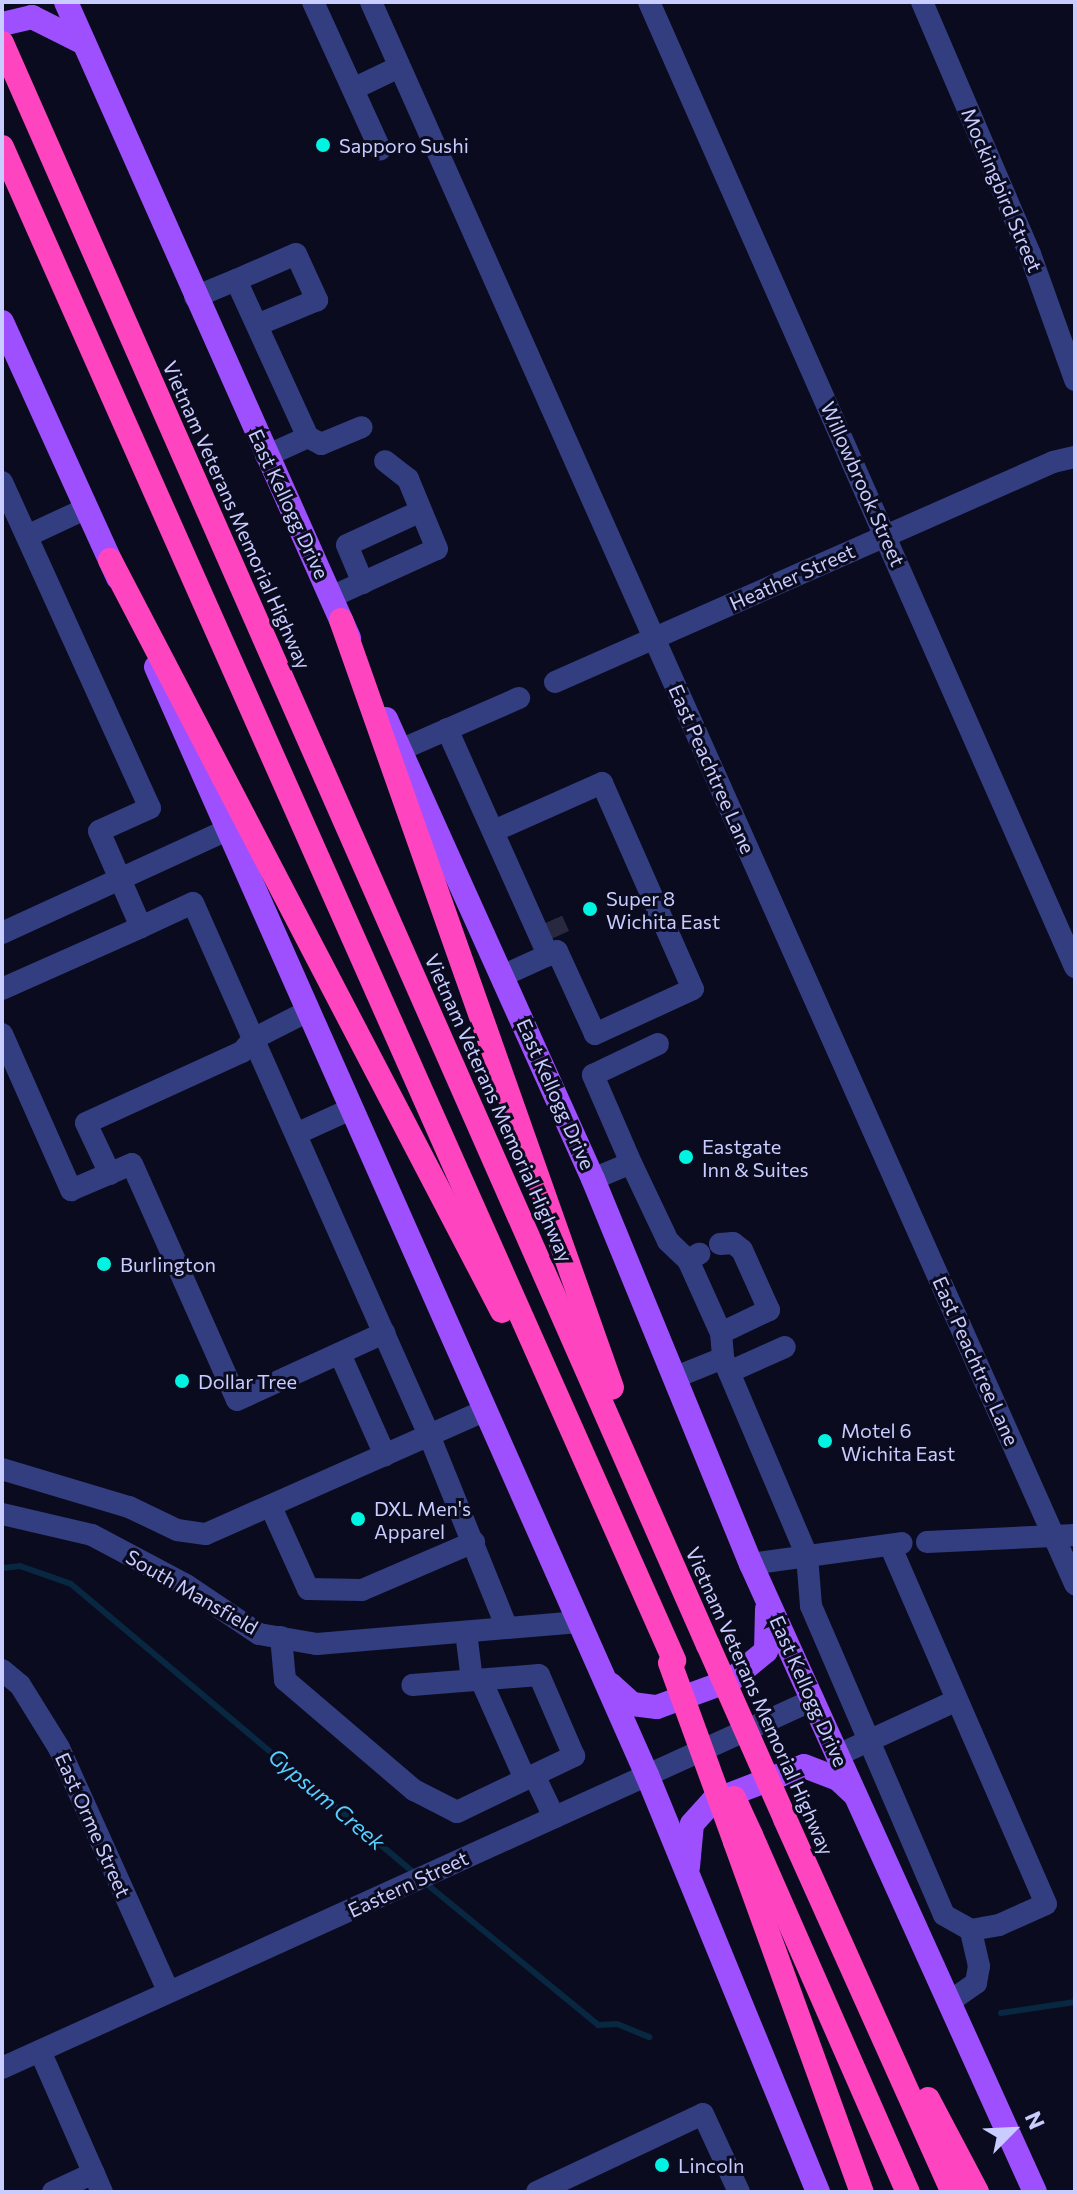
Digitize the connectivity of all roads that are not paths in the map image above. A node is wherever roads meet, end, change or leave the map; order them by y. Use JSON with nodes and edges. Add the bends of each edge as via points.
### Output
{"nodes":[{"id":1,"x":66,"y":2,"type":"edge"},
{"id":2,"x":313,"y":2,"type":"edge"},
{"id":3,"x":371,"y":2,"type":"edge"},
{"id":4,"x":649,"y":2,"type":"edge"},
{"id":5,"x":922,"y":2,"type":"edge"},
{"id":6,"x":2,"y":24,"type":"edge"},
{"id":7,"x":2,"y":43,"type":"edge"},
{"id":8,"x":84,"y":43,"type":"junction"},
{"id":9,"x":399,"y":67,"type":"junction"},
{"id":10,"x":353,"y":89,"type":"junction"},
{"id":11,"x":2,"y":147,"type":"edge"},
{"id":12,"x":380,"y":149,"type":"dead end"},
{"id":13,"x":236,"y":280,"type":"junction"},
{"id":14,"x":195,"y":297,"type":"junction"},
{"id":15,"x":2,"y":322,"type":"edge"},
{"id":16,"x":257,"y":325,"type":"junction"},
{"id":17,"x":1075,"y":380,"type":"edge"},
{"id":18,"x":362,"y":427,"type":"dead end"},
{"id":19,"x":308,"y":437,"type":"junction"},
{"id":20,"x":266,"y":456,"type":"junction"},
{"id":21,"x":1075,"y":457,"type":"edge"},
{"id":22,"x":385,"y":461,"type":"dead end"},
{"id":23,"x":2,"y":482,"type":"edge"},
{"id":24,"x":87,"y":508,"type":"junction"},
{"id":25,"x":421,"y":511,"type":"junction"},
{"id":26,"x":27,"y":536,"type":"junction"},
{"id":27,"x":886,"y":536,"type":"junction"},
{"id":28,"x":110,"y":560,"type":"junction"},
{"id":29,"x":363,"y":583,"type":"junction"},
{"id":30,"x":336,"y":608,"type":"junction"},
{"id":31,"x":653,"y":637,"type":"junction"},
{"id":32,"x":555,"y":682,"type":"dead end"},
{"id":33,"x":519,"y":698,"type":"dead end"},
{"id":34,"x":447,"y":729,"type":"junction"},
{"id":35,"x":400,"y":750,"type":"junction"},
{"id":36,"x":496,"y":830,"type":"junction"},
{"id":37,"x":225,"y":831,"type":"junction"},
{"id":38,"x":121,"y":880,"type":"junction"},
{"id":39,"x":528,"y":906,"type":"junction"},
{"id":40,"x":141,"y":927,"type":"junction"},
{"id":41,"x":2,"y":933,"type":"edge"},
{"id":42,"x":554,"y":940,"type":"junction"},
{"id":43,"x":1075,"y":967,"type":"edge"},
{"id":44,"x":504,"y":975,"type":"junction"},
{"id":45,"x":2,"y":989,"type":"edge"},
{"id":46,"x":306,"y":1012,"type":"junction"},
{"id":47,"x":2,"y":1034,"type":"edge"},
{"id":48,"x":253,"y":1039,"type":"junction"},
{"id":49,"x":658,"y":1044,"type":"dead end"},
{"id":50,"x":349,"y":1110,"type":"junction"},
{"id":51,"x":296,"y":1134,"type":"junction"},
{"id":52,"x":631,"y":1163,"type":"junction"},
{"id":53,"x":110,"y":1174,"type":"junction"},
{"id":54,"x":593,"y":1179,"type":"junction"},
{"id":55,"x":720,"y":1244,"type":"dead end"},
{"id":56,"x":384,"y":1333,"type":"junction"},
{"id":57,"x":721,"y":1333,"type":"junction"},
{"id":58,"x":785,"y":1347,"type":"dead end"},
{"id":59,"x":340,"y":1354,"type":"junction"},
{"id":60,"x":726,"y":1365,"type":"junction"},
{"id":61,"x":676,"y":1377,"type":"junction"},
{"id":62,"x":484,"y":1411,"type":"junction"},
{"id":63,"x":429,"y":1435,"type":"junction"},
{"id":64,"x":385,"y":1455,"type":"junction"},
{"id":65,"x":2,"y":1469,"type":"edge"},
{"id":66,"x":603,"y":1504,"type":"junction"},
{"id":67,"x":271,"y":1507,"type":"junction"},
{"id":68,"x":2,"y":1514,"type":"edge"},
{"id":69,"x":1064,"y":1536,"type":"edge"},
{"id":70,"x":474,"y":1542,"type":"junction"},
{"id":71,"x":927,"y":1542,"type":"dead end"},
{"id":72,"x":807,"y":1556,"type":"junction"},
{"id":73,"x":674,"y":1564,"type":"junction"},
{"id":74,"x":751,"y":1564,"type":"junction"},
{"id":75,"x":1075,"y":1584,"type":"edge"},
{"id":76,"x":766,"y":1597,"type":"junction"},
{"id":77,"x":579,"y":1622,"type":"junction"},
{"id":78,"x":507,"y":1628,"type":"junction"},
{"id":79,"x":466,"y":1632,"type":"junction"},
{"id":80,"x":281,"y":1637,"type":"junction"},
{"id":81,"x":2,"y":1670,"type":"edge"},
{"id":82,"x":603,"y":1676,"type":"junction"},
{"id":83,"x":476,"y":1680,"type":"junction"},
{"id":84,"x":412,"y":1685,"type":"dead end"},
{"id":85,"x":813,"y":1700,"type":"junction"},
{"id":86,"x":955,"y":1701,"type":"junction"},
{"id":87,"x":870,"y":1739,"type":"junction"},
{"id":88,"x":838,"y":1755,"type":"junction"},
{"id":89,"x":647,"y":1775,"type":"junction"},
{"id":90,"x":530,"y":1777,"type":"junction"},
{"id":91,"x":856,"y":1795,"type":"junction"},
{"id":92,"x":554,"y":1817,"type":"junction"},
{"id":93,"x":743,"y":1839,"type":"junction"},
{"id":94,"x":688,"y":1872,"type":"junction"},
{"id":95,"x":810,"y":1874,"type":"junction"},
{"id":96,"x":971,"y":1930,"type":"junction"},
{"id":97,"x":168,"y":1991,"type":"junction"},
{"id":98,"x":949,"y":2002,"type":"junction"},
{"id":99,"x":40,"y":2051,"type":"junction"},
{"id":100,"x":2,"y":2068,"type":"edge"},
{"id":101,"x":98,"y":2183,"type":"edge"},
{"id":102,"x":53,"y":2192,"type":"edge"},
{"id":103,"x":537,"y":2192,"type":"edge"},
{"id":104,"x":739,"y":2192,"type":"edge"},
{"id":105,"x":818,"y":2192,"type":"edge"},
{"id":106,"x":862,"y":2192,"type":"edge"},
{"id":107,"x":908,"y":2192,"type":"edge"},
{"id":108,"x":953,"y":2192,"type":"edge"},
{"id":109,"x":977,"y":2192,"type":"edge"},
{"id":110,"x":1035,"y":2192,"type":"edge"}],
"edges":[{"from":1,"to":8,"type":"main road","name":"East Kellogg Drive"},
{"from":2,"to":10,"type":"street"},
{"from":3,"to":9,"type":"street","name":"East Peachtree Lane"},
{"from":4,"to":27,"type":"street","name":"Willowbrook Street"},
{"from":5,"to":17,"type":"street","name":"Mockingbird Street","via":[[1030,254]]},
{"from":6,"to":8,"type":"main road","via":[[32,17]]},
{"from":7,"to":73,"type":"highway","name":"Vietnam Veterans Memorial Highway"},
{"from":8,"to":14,"type":"main road","name":"East Kellogg Drive"},
{"from":9,"to":10,"type":"street"},
{"from":9,"to":31,"type":"street","name":"East Peachtree Lane"},
{"from":10,"to":12,"type":"street"},
{"from":11,"to":66,"type":"highway"},
{"from":13,"to":14,"type":"street"},
{"from":13,"to":16,"type":"street"},
{"from":13,"to":16,"type":"street","via":[[296,254],[317,300]]},
{"from":14,"to":20,"type":"main road","name":"East Kellogg Drive"},
{"from":15,"to":24,"type":"main road"},
{"from":16,"to":19,"type":"street"},
{"from":18,"to":19,"type":"street","via":[[321,444]]},
{"from":19,"to":20,"type":"street"},
{"from":20,"to":30,"type":"main road","name":"East Kellogg Drive"},
{"from":21,"to":27,"type":"street","name":"Heather Street"},
{"from":22,"to":25,"type":"street","via":[[408,479]]},
{"from":23,"to":26,"type":"street"},
{"from":24,"to":26,"type":"street"},
{"from":24,"to":28,"type":"main road"},
{"from":25,"to":29,"type":"street","via":[[437,549]]},
{"from":25,"to":29,"type":"street","via":[[347,545]]},
{"from":26,"to":38,"type":"street","via":[[150,808],[99,831]]},
{"from":27,"to":31,"type":"street","name":"Heather Street"},
{"from":27,"to":43,"type":"street","name":"Willowbrook Street"},
{"from":28,"to":37,"type":"main road"},
{"from":28,"to":66,"type":"highway"},
{"from":29,"to":30,"type":"street"},
{"from":30,"to":35,"type":"main road","name":"East Kellogg Drive"},
{"from":30,"to":73,"type":"highway"},
{"from":31,"to":32,"type":"street","name":"Heather Street"},
{"from":31,"to":69,"type":"street","name":"East Peachtree Lane"},
{"from":33,"to":34,"type":"street"},
{"from":34,"to":35,"type":"street"},
{"from":34,"to":36,"type":"street"},
{"from":35,"to":44,"type":"main road","name":"East Kellogg Drive"},
{"from":36,"to":39,"type":"street"},
{"from":36,"to":42,"type":"street","via":[[602,783],[693,989],[595,1034]]},
{"from":37,"to":38,"type":"street"},
{"from":37,"to":46,"type":"main road"},
{"from":38,"to":40,"type":"street"},
{"from":38,"to":41,"type":"street"},
{"from":39,"to":42,"type":"street"},
{"from":39,"to":42,"type":"street"},
{"from":40,"to":45,"type":"street"},
{"from":40,"to":48,"type":"street","via":[[193,903]]},
{"from":42,"to":44,"type":"street"},
{"from":44,"to":54,"type":"main road","name":"East Kellogg Drive"},
{"from":46,"to":48,"type":"street"},
{"from":46,"to":50,"type":"main road"},
{"from":47,"to":53,"type":"street","via":[[71,1190]]},
{"from":48,"to":51,"type":"street"},
{"from":48,"to":53,"type":"street","via":[[242,1052],[86,1123]]},
{"from":49,"to":52,"type":"street","via":[[593,1075]]},
{"from":50,"to":51,"type":"street"},
{"from":50,"to":62,"type":"main road"},
{"from":51,"to":56,"type":"street"},
{"from":52,"to":54,"type":"street"},
{"from":52,"to":57,"type":"street","via":[[668,1241],[694,1257]]},
{"from":53,"to":59,"type":"street","via":[[132,1164],[237,1400]]},
{"from":54,"to":61,"type":"main road","name":"East Kellogg Drive"},
{"from":55,"to":57,"type":"street","via":[[733,1243],[742,1250],[769,1310]]},
{"from":56,"to":59,"type":"street"},
{"from":56,"to":63,"type":"street"},
{"from":57,"to":60,"type":"street"},
{"from":58,"to":60,"type":"street"},
{"from":59,"to":64,"type":"street"},
{"from":60,"to":61,"type":"street"},
{"from":60,"to":72,"type":"street"},
{"from":61,"to":74,"type":"main road","name":"East Kellogg Drive"},
{"from":62,"to":63,"type":"street"},
{"from":62,"to":77,"type":"main road"},
{"from":63,"to":64,"type":"street"},
{"from":63,"to":70,"type":"street"},
{"from":64,"to":67,"type":"street"},
{"from":65,"to":67,"type":"street","via":[[129,1507],[177,1530],[206,1534]]},
{"from":66,"to":93,"type":"highway","bridge":true},
{"from":67,"to":70,"type":"street","via":[[308,1589],[362,1590]]},
{"from":68,"to":80,"type":"street","name":"South Mansfield","via":[[92,1535],[186,1585],[259,1634]]},
{"from":69,"to":71,"type":"street"},
{"from":69,"to":75,"type":"street","name":"East Peachtree Lane"},
{"from":70,"to":78,"type":"street"},
{"from":72,"to":74,"type":"street"},
{"from":72,"to":86,"type":"street","via":[[896,1544]]},
{"from":72,"to":87,"type":"street","via":[[811,1606]]},
{"from":73,"to":95,"type":"highway","name":"Vietnam Veterans Memorial Highway","bridge":true},
{"from":74,"to":76,"type":"main road","name":"East Kellogg Drive"},
{"from":76,"to":82,"type":"main road","via":[[766,1651],[731,1680],[657,1707],[623,1700]]},
{"from":76,"to":85,"type":"main road","name":"East Kellogg Drive"},
{"from":77,"to":78,"type":"street","name":"South Mansfield"},
{"from":77,"to":82,"type":"main road"},
{"from":78,"to":79,"type":"street","name":"South Mansfield"},
{"from":79,"to":80,"type":"street","name":"South Mansfield","via":[[317,1644]]},
{"from":79,"to":83,"type":"street"},
{"from":80,"to":90,"type":"street","via":[[285,1680],[414,1790],[457,1812]]},
{"from":81,"to":97,"type":"street","name":"East Orme Street","via":[[20,1685],[59,1748]]},
{"from":82,"to":89,"type":"main road"},
{"from":83,"to":84,"type":"street"},
{"from":83,"to":90,"type":"street"},
{"from":83,"to":90,"type":"street","via":[[539,1675],[574,1756]]},
{"from":85,"to":88,"type":"main road","name":"East Kellogg Drive"},
{"from":85,"to":89,"type":"street","name":"Eastern Street"},
{"from":86,"to":87,"type":"street"},
{"from":86,"to":96,"type":"street","via":[[1046,1904],[999,1925]]},
{"from":87,"to":88,"type":"street"},
{"from":87,"to":96,"type":"street","via":[[877,1767],[944,1915]]},
{"from":88,"to":91,"type":"main road","name":"East Kellogg Drive"},
{"from":89,"to":92,"type":"street","name":"Eastern Street"},
{"from":89,"to":94,"type":"main road"},
{"from":90,"to":92,"type":"street"},
{"from":91,"to":94,"type":"main road","via":[[838,1779],[804,1766],[713,1801],[692,1824]]},
{"from":91,"to":98,"type":"main road","name":"East Kellogg Drive"},
{"from":92,"to":97,"type":"street","name":"Eastern Street"},
{"from":93,"to":106,"type":"highway"},
{"from":93,"to":107,"type":"highway"},
{"from":94,"to":105,"type":"main road"},
{"from":95,"to":108,"type":"highway","name":"Vietnam Veterans Memorial Highway"},
{"from":95,"to":109,"type":"highway"},
{"from":96,"to":98,"type":"street","via":[[979,1966],[976,1983]]},
{"from":97,"to":99,"type":"street","name":"Eastern Street"},
{"from":98,"to":110,"type":"main road","name":"East Kellogg Drive"},
{"from":99,"to":100,"type":"street","name":"Eastern Street"},
{"from":99,"to":101,"type":"street"},
{"from":101,"to":102,"type":"street"},
{"from":103,"to":104,"type":"street","via":[[703,2114]]}]}
